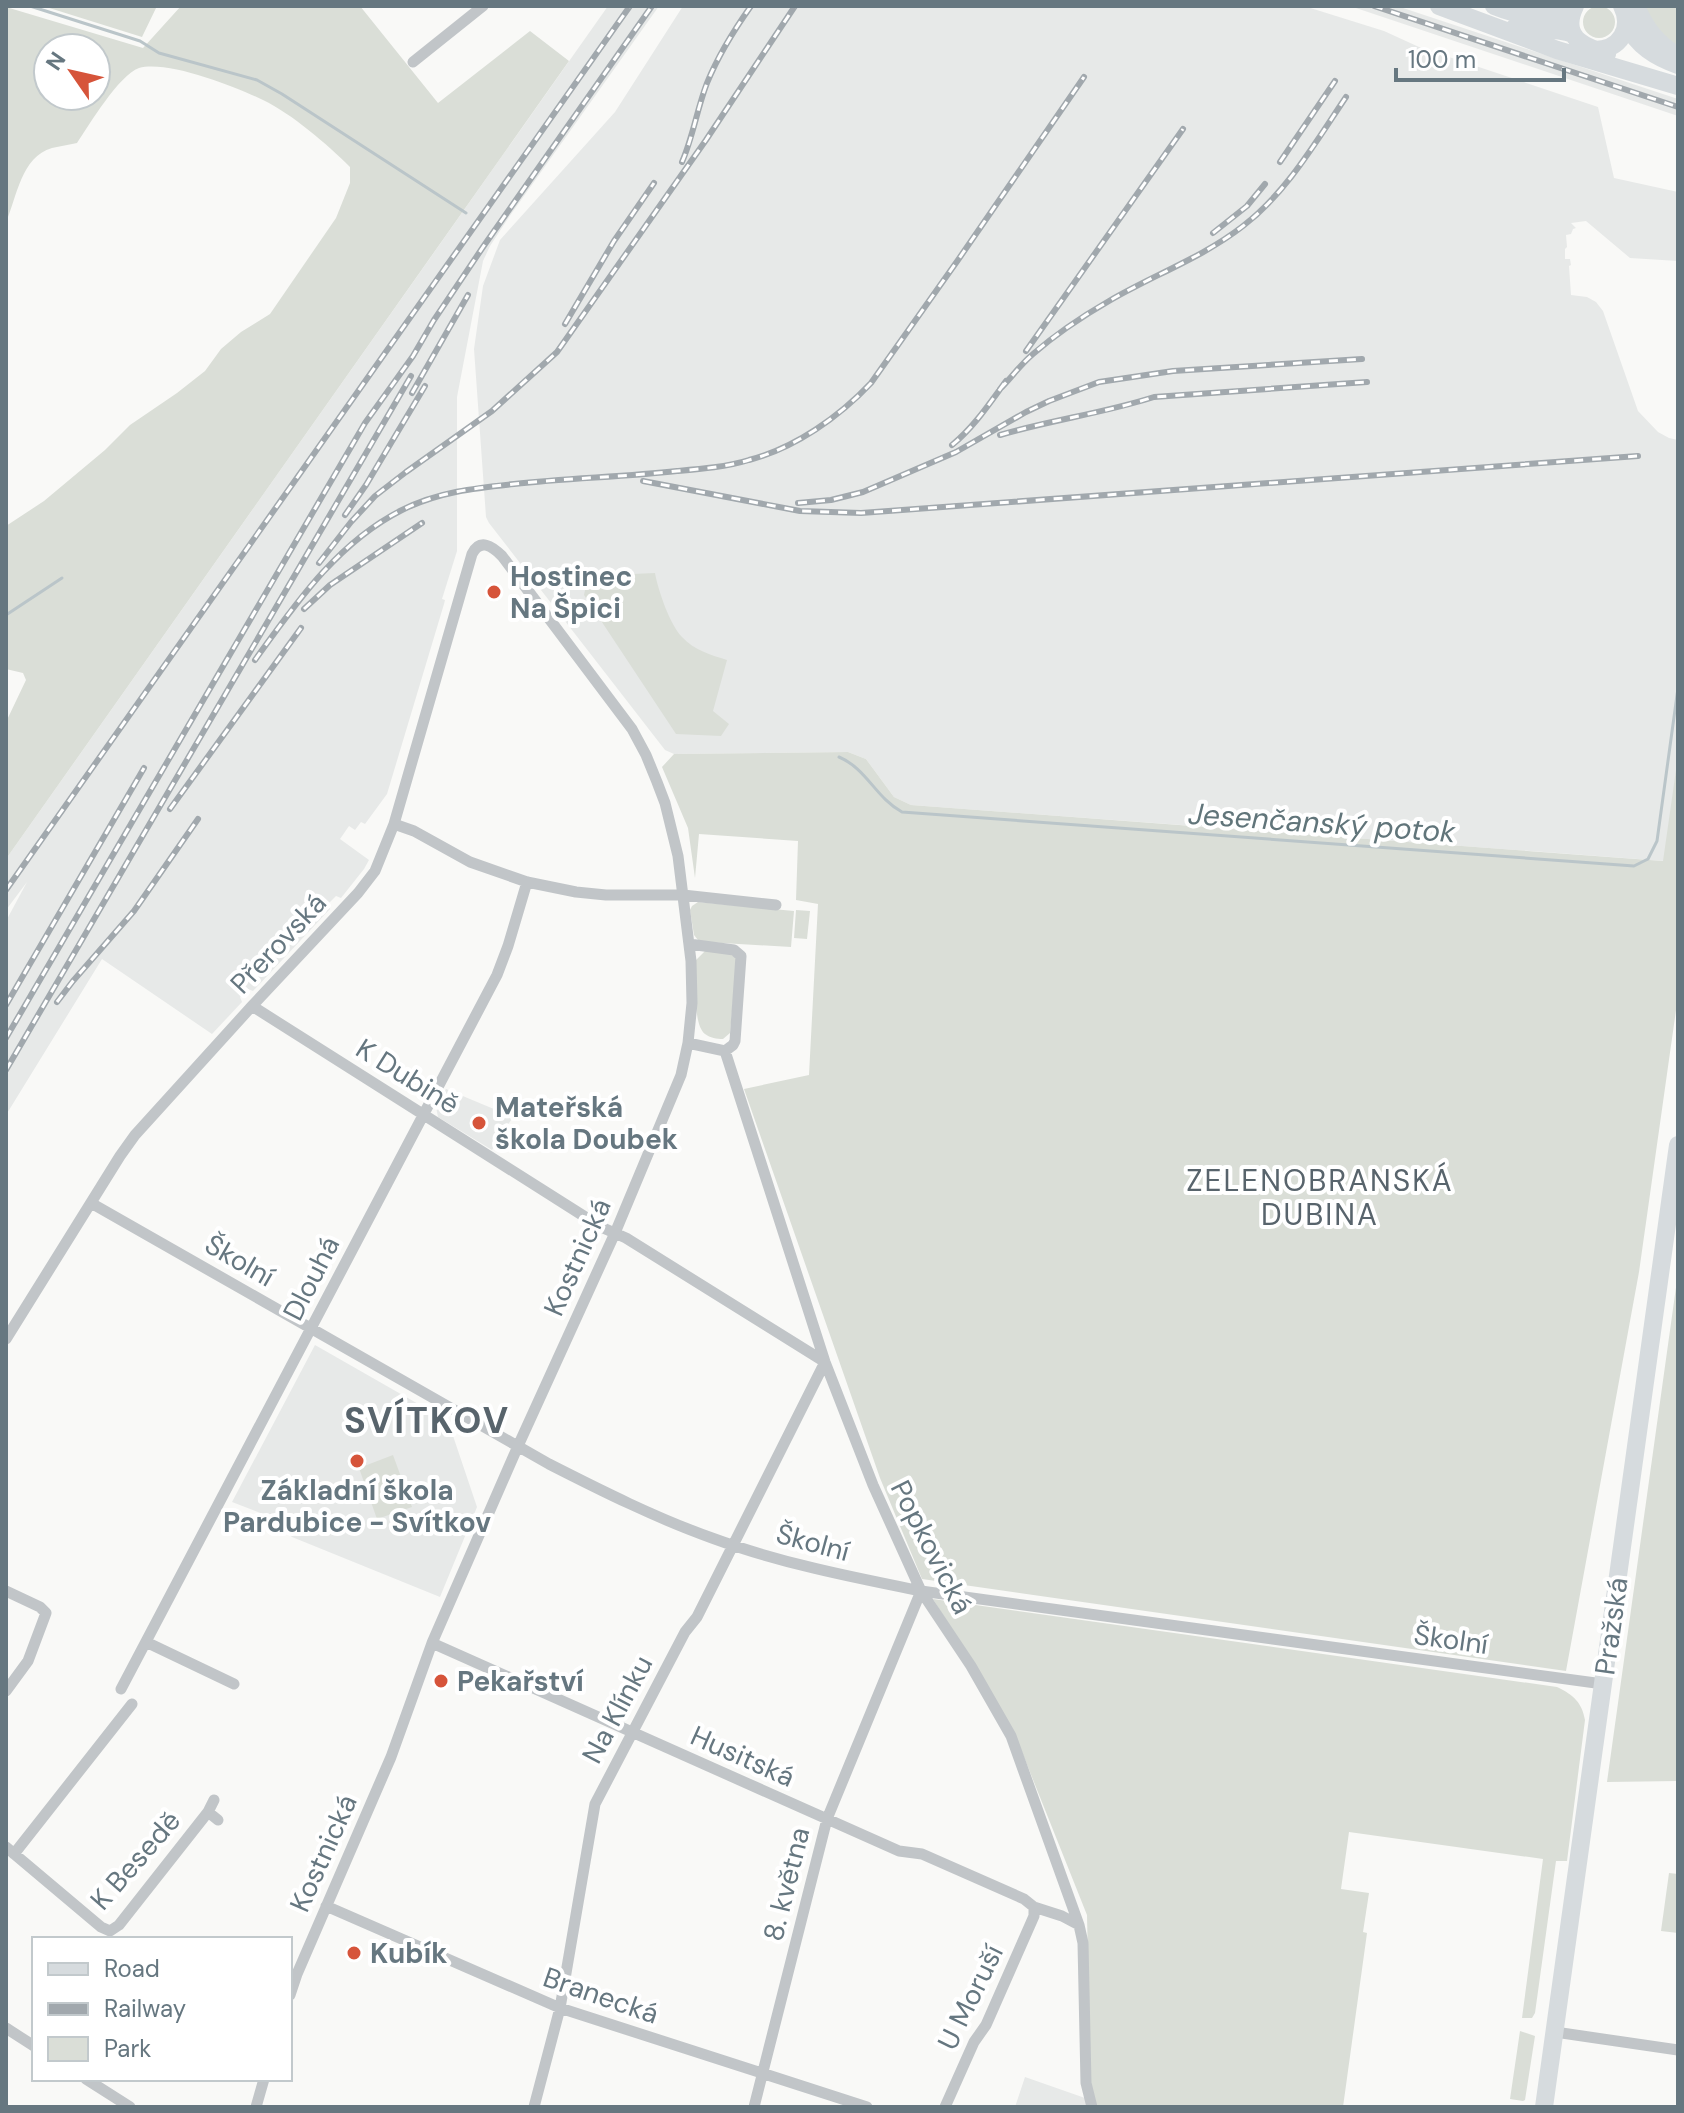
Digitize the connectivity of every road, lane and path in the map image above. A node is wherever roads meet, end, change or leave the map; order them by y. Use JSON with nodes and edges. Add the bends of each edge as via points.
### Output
{"nodes":[{"id":1,"x":483,"y":6,"type":"edge"},
{"id":2,"x":1441,"y":6,"type":"edge"},
{"id":3,"x":1494,"y":6,"type":"edge"},
{"id":4,"x":1574,"y":6,"type":"edge"},
{"id":5,"x":1636,"y":6,"type":"edge"},
{"id":6,"x":1624,"y":15,"type":"edge"},
{"id":7,"x":1573,"y":34,"type":"junction"},
{"id":8,"x":1595,"y":50,"type":"junction"},
{"id":9,"x":1678,"y":56,"type":"edge"},
{"id":10,"x":413,"y":62,"type":"dead end"},
{"id":11,"x":1678,"y":65,"type":"edge"},
{"id":12,"x":1678,"y":79,"type":"edge"},
{"id":13,"x":1678,"y":86,"type":"edge"},
{"id":14,"x":494,"y":549,"type":"joint"},
{"id":15,"x":394,"y":824,"type":"junction"},
{"id":16,"x":527,"y":882,"type":"junction"},
{"id":17,"x":683,"y":895,"type":"junction"},
{"id":18,"x":776,"y":905,"type":"dead end"},
{"id":19,"x":689,"y":944,"type":"junction"},
{"id":20,"x":252,"y":1006,"type":"junction"},
{"id":21,"x":688,"y":1043,"type":"junction"},
{"id":22,"x":725,"y":1051,"type":"junction"},
{"id":23,"x":423,"y":1113,"type":"junction"},
{"id":24,"x":1678,"y":1145,"type":"edge"},
{"id":25,"x":91,"y":1203,"type":"junction"},
{"id":26,"x":615,"y":1233,"type":"junction"},
{"id":27,"x":311,"y":1329,"type":"junction"},
{"id":28,"x":6,"y":1339,"type":"edge"},
{"id":29,"x":825,"y":1362,"type":"junction"},
{"id":30,"x":518,"y":1446,"type":"junction"},
{"id":31,"x":733,"y":1545,"type":"junction"},
{"id":32,"x":6,"y":1591,"type":"edge"},
{"id":33,"x":921,"y":1591,"type":"junction"},
{"id":34,"x":146,"y":1642,"type":"junction"},
{"id":35,"x":432,"y":1643,"type":"junction"},
{"id":36,"x":234,"y":1684,"type":"dead end"},
{"id":37,"x":1603,"y":1684,"type":"junction"},
{"id":38,"x":121,"y":1689,"type":"dead end"},
{"id":39,"x":6,"y":1691,"type":"edge"},
{"id":40,"x":132,"y":1704,"type":"dead end"},
{"id":41,"x":632,"y":1733,"type":"junction"},
{"id":42,"x":214,"y":1800,"type":"dead end"},
{"id":43,"x":208,"y":1812,"type":"junction"},
{"id":44,"x":827,"y":1819,"type":"junction"},
{"id":45,"x":218,"y":1820,"type":"dead end"},
{"id":46,"x":10,"y":1850,"type":"edge"},
{"id":47,"x":1071,"y":1899,"type":"junction"},
{"id":48,"x":326,"y":1906,"type":"junction"},
{"id":49,"x":1034,"y":1907,"type":"junction"},
{"id":50,"x":1051,"y":1912,"type":"junction"},
{"id":51,"x":1079,"y":1925,"type":"junction"},
{"id":52,"x":293,"y":1974,"type":"edge"},
{"id":53,"x":560,"y":2008,"type":"junction"},
{"id":54,"x":6,"y":2028,"type":"edge"},
{"id":55,"x":1555,"y":2032,"type":"junction"},
{"id":56,"x":32,"y":2045,"type":"edge"},
{"id":57,"x":1678,"y":2050,"type":"edge"},
{"id":58,"x":762,"y":2074,"type":"junction"},
{"id":59,"x":89,"y":2081,"type":"edge"},
{"id":60,"x":263,"y":2081,"type":"edge"},
{"id":61,"x":130,"y":2107,"type":"edge"},
{"id":62,"x":256,"y":2107,"type":"edge"},
{"id":63,"x":534,"y":2107,"type":"edge"},
{"id":64,"x":754,"y":2107,"type":"edge"},
{"id":65,"x":867,"y":2107,"type":"edge"},
{"id":66,"x":945,"y":2107,"type":"edge"},
{"id":67,"x":1092,"y":2107,"type":"edge"},
{"id":68,"x":1544,"y":2107,"type":"edge"}],
"edges":[{"from":1,"to":10,"type":"street"},
{"from":2,"to":7,"type":"main road","via":[[1516,27]]},
{"from":2,"to":13,"type":"main road","via":[[1557,50]]},
{"from":3,"to":4,"type":"main road","via":[[1536,16]]},
{"from":4,"to":7,"type":"main road"},
{"from":5,"to":9,"type":"main road","via":[[1651,35]]},
{"from":6,"to":8,"type":"main road","via":[[1626,30],[1619,41]]},
{"from":6,"to":11,"type":"main road","via":[[1642,46]]},
{"from":7,"to":8,"type":"main road"},
{"from":8,"to":12,"type":"main road"},
{"from":14,"to":15,"type":"street","name":"Přerovská","via":[[481,545],[472,554]]},
{"from":14,"to":17,"type":"street","name":"Kostnická","via":[[632,729],[665,803]]},
{"from":15,"to":16,"type":"street","via":[[470,862]]},
{"from":15,"to":20,"type":"street","name":"Přerovská","via":[[367,882]]},
{"from":16,"to":17,"type":"street","via":[[606,895]]},
{"from":16,"to":23,"type":"street","name":"Dlouhá","via":[[497,975]]},
{"from":17,"to":18,"type":"street"},
{"from":17,"to":19,"type":"street","name":"Kostnická"},
{"from":19,"to":21,"type":"street","name":"Kostnická"},
{"from":19,"to":22,"type":"street","via":[[734,950],[741,956],[735,1041]]},
{"from":20,"to":23,"type":"street","name":"K Dubině"},
{"from":20,"to":25,"type":"street","name":"Přerovská","via":[[144,1124]]},
{"from":21,"to":22,"type":"street"},
{"from":21,"to":26,"type":"street","name":"Kostnická","via":[[676,1091]]},
{"from":22,"to":29,"type":"street","name":"Popkovická"},
{"from":23,"to":26,"type":"street","name":"K Dubině"},
{"from":23,"to":27,"type":"street","name":"Dlouhá"},
{"from":24,"to":37,"type":"main road","name":"Pražská"},
{"from":25,"to":27,"type":"street","name":"Školní"},
{"from":25,"to":28,"type":"street","name":"Přerovská"},
{"from":26,"to":29,"type":"street","name":"K Dubině"},
{"from":26,"to":30,"type":"street","name":"Kostnická"},
{"from":27,"to":30,"type":"street","name":"Školní"},
{"from":27,"to":34,"type":"street","name":"Dlouhá"},
{"from":29,"to":31,"type":"street","name":"Na Klínku"},
{"from":29,"to":33,"type":"street","name":"Popkovická"},
{"from":30,"to":31,"type":"street","name":"Školní","via":[[625,1502]]},
{"from":30,"to":35,"type":"street","name":"Kostnická"},
{"from":31,"to":33,"type":"street","name":"Školní","via":[[814,1569]]},
{"from":31,"to":41,"type":"street","name":"Na Klínku"},
{"from":32,"to":39,"type":"street","via":[[46,1613],[28,1661]]},
{"from":33,"to":37,"type":"street","name":"Školní"},
{"from":33,"to":44,"type":"street","name":"8. května"},
{"from":33,"to":47,"type":"street","name":"Popkovická","via":[[1011,1736]]},
{"from":34,"to":36,"type":"street","via":[[220,1671]]},
{"from":34,"to":38,"type":"street","name":"Dlouhá"},
{"from":35,"to":41,"type":"street","name":"Husitská"},
{"from":35,"to":48,"type":"street","name":"Kostnická","via":[[391,1757]]},
{"from":37,"to":55,"type":"main road","name":"Pražská"},
{"from":40,"to":46,"type":"street","name":"K Besedě"},
{"from":41,"to":44,"type":"street","name":"Husitská"},
{"from":41,"to":53,"type":"street","name":"Na Klínku","via":[[593,1812]]},
{"from":42,"to":43,"type":"street","name":"K Besedě"},
{"from":43,"to":45,"type":"street"},
{"from":43,"to":46,"type":"street","name":"K Besedě","via":[[110,1931]]},
{"from":44,"to":49,"type":"street","name":"Husitská","via":[[899,1851],[922,1854]]},
{"from":44,"to":58,"type":"street","name":"8. května"},
{"from":47,"to":50,"type":"street"},
{"from":47,"to":51,"type":"street","name":"Popkovická"},
{"from":48,"to":52,"type":"street","name":"Kostnická"},
{"from":48,"to":53,"type":"street","name":"Branecká"},
{"from":49,"to":50,"type":"street","name":"Husitská"},
{"from":49,"to":66,"type":"street","name":"U Moruší","via":[[986,2025]]},
{"from":50,"to":51,"type":"street","name":"Husitská"},
{"from":51,"to":67,"type":"street","name":"Popkovická","via":[[1086,2083]]},
{"from":53,"to":58,"type":"street","name":"Branecká"},
{"from":53,"to":63,"type":"street","name":"Na Klínku"},
{"from":54,"to":56,"type":"street"},
{"from":55,"to":57,"type":"street"},
{"from":55,"to":68,"type":"main road","name":"Pražská"},
{"from":58,"to":64,"type":"street","name":"8. května"},
{"from":58,"to":65,"type":"street","name":"Branecká"},
{"from":59,"to":61,"type":"street"},
{"from":60,"to":62,"type":"street"}]}
